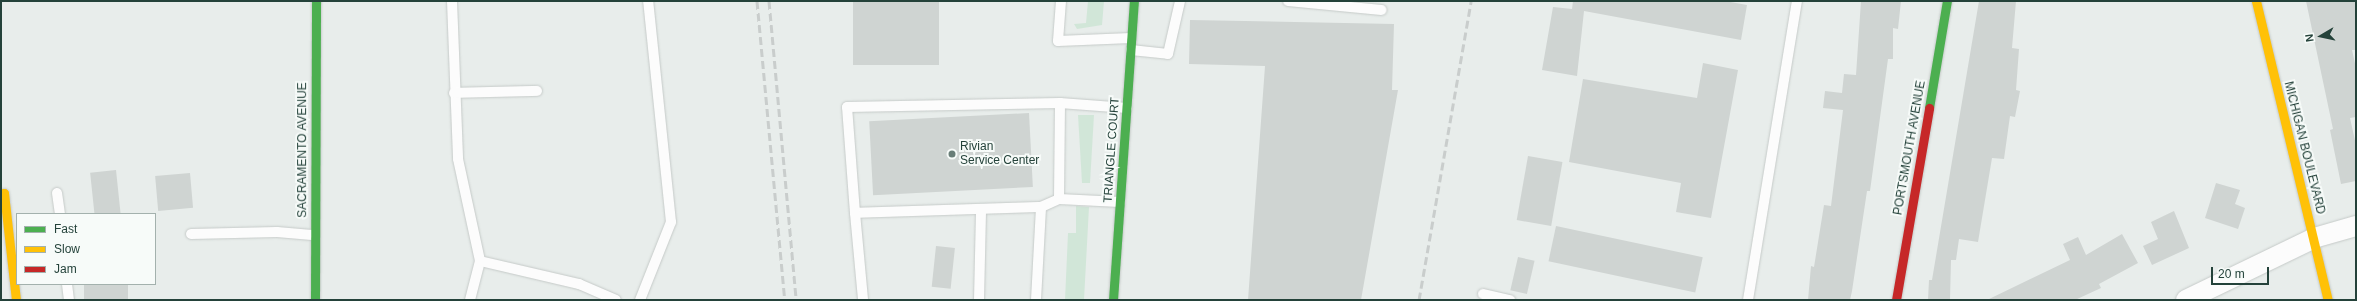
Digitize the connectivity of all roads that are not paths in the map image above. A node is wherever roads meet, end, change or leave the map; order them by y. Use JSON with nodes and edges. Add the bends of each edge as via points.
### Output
{"nodes":[{"id":1,"x":316,"y":1,"type":"edge"},
{"id":2,"x":452,"y":1,"type":"edge"},
{"id":3,"x":648,"y":1,"type":"edge"},
{"id":4,"x":1061,"y":1,"type":"edge"},
{"id":5,"x":1134,"y":1,"type":"edge"},
{"id":6,"x":1180,"y":1,"type":"edge"},
{"id":7,"x":1288,"y":1,"type":"edge"},
{"id":8,"x":1797,"y":1,"type":"edge"},
{"id":9,"x":1947,"y":1,"type":"edge"},
{"id":10,"x":2256,"y":1,"type":"edge"},
{"id":11,"x":1382,"y":10,"type":"dead end"},
{"id":12,"x":1132,"y":38,"type":"junction"},
{"id":13,"x":1131,"y":50,"type":"junction"},
{"id":14,"x":537,"y":91,"type":"dead end"},
{"id":15,"x":454,"y":93,"type":"junction"},
{"id":16,"x":1060,"y":103,"type":"junction"},
{"id":17,"x":1127,"y":108,"type":"junction"},
{"id":18,"x":57,"y":193,"type":"dead end"},
{"id":19,"x":1,"y":194,"type":"edge"},
{"id":20,"x":1059,"y":199,"type":"junction"},
{"id":21,"x":1120,"y":202,"type":"junction"},
{"id":22,"x":1041,"y":207,"type":"junction"},
{"id":23,"x":982,"y":209,"type":"junction"},
{"id":24,"x":60,"y":213,"type":"edge"},
{"id":25,"x":855,"y":213,"type":"junction"},
{"id":26,"x":2356,"y":226,"type":"edge"},
{"id":27,"x":191,"y":234,"type":"dead end"},
{"id":28,"x":315,"y":235,"type":"junction"},
{"id":29,"x":2314,"y":238,"type":"junction"},
{"id":30,"x":480,"y":261,"type":"junction"},
{"id":31,"x":67,"y":285,"type":"edge"},
{"id":32,"x":1483,"y":294,"type":"dead end"},
{"id":33,"x":16,"y":300,"type":"edge"},
{"id":34,"x":69,"y":300,"type":"edge"},
{"id":35,"x":315,"y":300,"type":"edge"},
{"id":36,"x":470,"y":300,"type":"edge"},
{"id":37,"x":616,"y":300,"type":"edge"},
{"id":38,"x":640,"y":300,"type":"edge"},
{"id":39,"x":863,"y":300,"type":"edge"},
{"id":40,"x":979,"y":300,"type":"edge"},
{"id":41,"x":1036,"y":300,"type":"edge"},
{"id":42,"x":1113,"y":300,"type":"edge"},
{"id":43,"x":1510,"y":300,"type":"edge"},
{"id":44,"x":1748,"y":300,"type":"edge"},
{"id":45,"x":1896,"y":300,"type":"edge"},
{"id":46,"x":2186,"y":300,"type":"edge"},
{"id":47,"x":2328,"y":300,"type":"edge"}],
"edges":[{"from":1,"to":28,"type":"street","name":"SACRAMENTO AVENUE"},
{"from":2,"to":15,"type":"lane"},
{"from":3,"to":38,"type":"lane","via":[[671,222]]},
{"from":4,"to":12,"type":"lane","via":[[1058,41]]},
{"from":5,"to":12,"type":"street","name":"TRIANGLE COURT"},
{"from":6,"to":13,"type":"lane","via":[[1168,54]]},
{"from":7,"to":11,"type":"lane"},
{"from":8,"to":44,"type":"lane"},
{"from":9,"to":45,"type":"street","name":"PORTSMOUTH AVENUE"},
{"from":10,"to":29,"type":"street","name":"MICHIGAN BOULEVARD"},
{"from":12,"to":13,"type":"street","name":"TRIANGLE COURT"},
{"from":13,"to":17,"type":"street","name":"TRIANGLE COURT"},
{"from":14,"to":15,"type":"lane"},
{"from":15,"to":30,"type":"lane","via":[[458,159]]},
{"from":16,"to":17,"type":"lane"},
{"from":16,"to":20,"type":"lane"},
{"from":16,"to":25,"type":"lane","via":[[847,107]]},
{"from":17,"to":21,"type":"street","name":"TRIANGLE COURT"},
{"from":18,"to":24,"type":"lane"},
{"from":19,"to":33,"type":"street","via":[[4,194]]},
{"from":20,"to":21,"type":"lane"},
{"from":20,"to":22,"type":"lane"},
{"from":21,"to":42,"type":"street","name":"TRIANGLE COURT"},
{"from":22,"to":23,"type":"lane"},
{"from":22,"to":41,"type":"lane"},
{"from":23,"to":25,"type":"lane"},
{"from":23,"to":40,"type":"lane"},
{"from":25,"to":39,"type":"lane"},
{"from":26,"to":29,"type":"street"},
{"from":27,"to":28,"type":"lane","via":[[276,232]]},
{"from":28,"to":35,"type":"street","name":"SACRAMENTO AVENUE"},
{"from":29,"to":46,"type":"street"},
{"from":29,"to":47,"type":"street","name":"MICHIGAN BOULEVARD"},
{"from":30,"to":36,"type":"lane"},
{"from":30,"to":37,"type":"lane","via":[[579,284]]},
{"from":31,"to":34,"type":"lane"},
{"from":32,"to":43,"type":"lane"}]}
